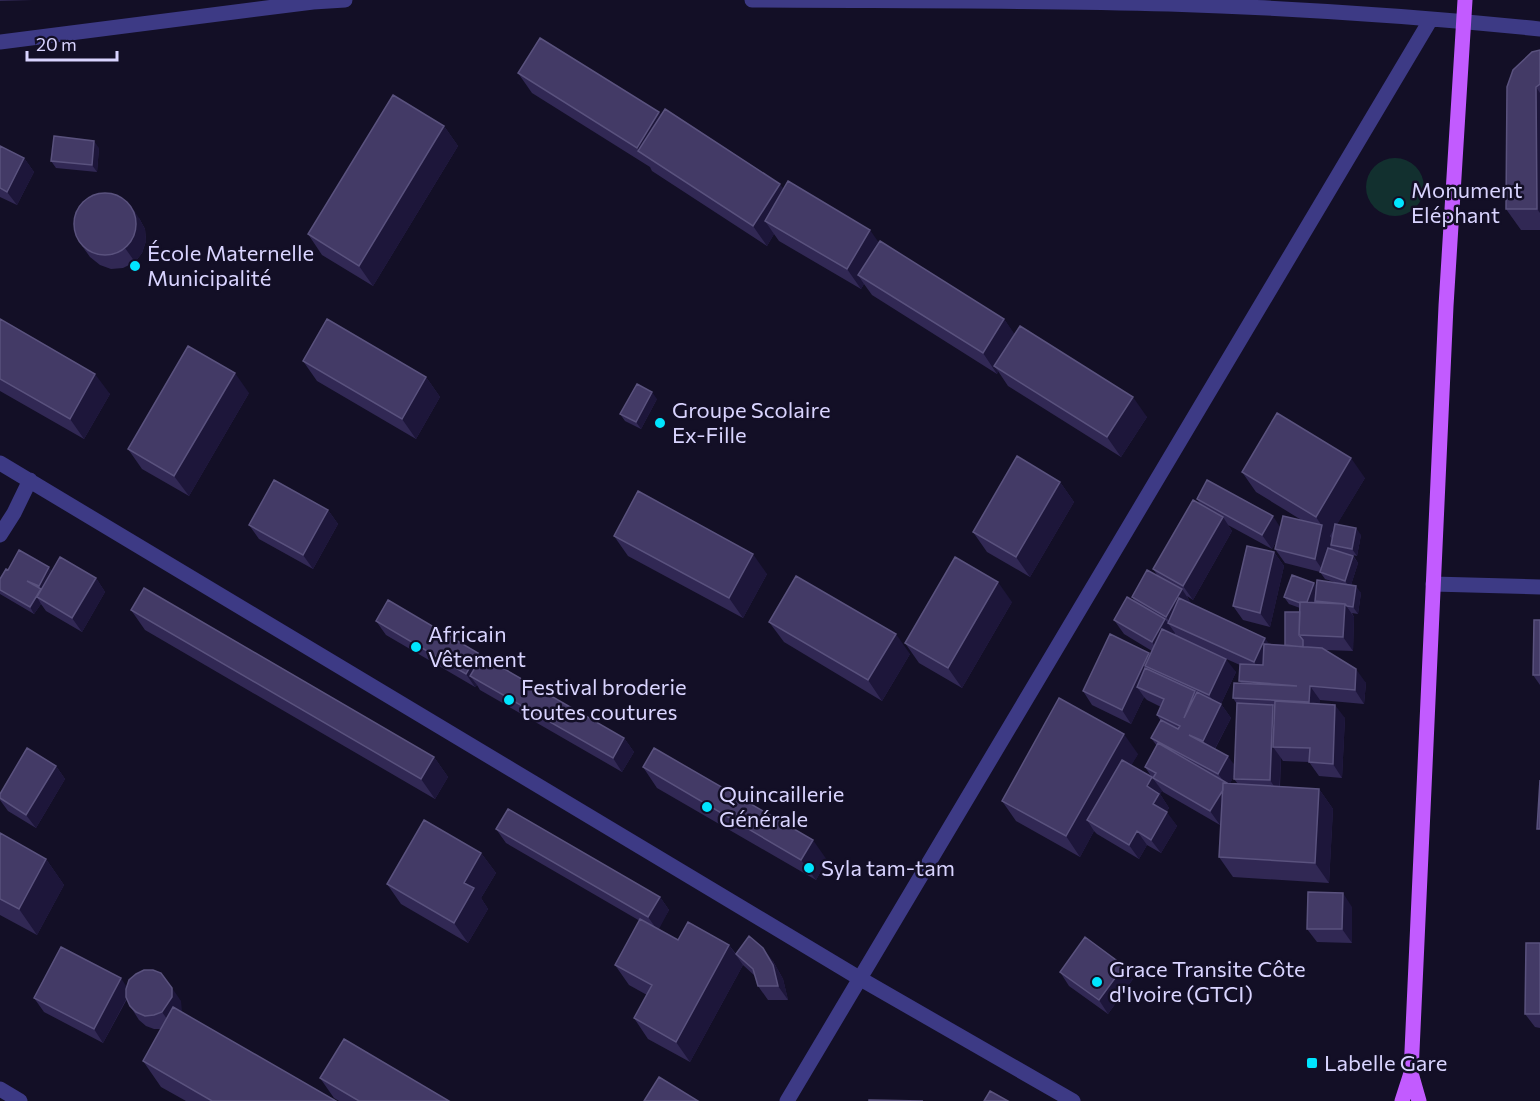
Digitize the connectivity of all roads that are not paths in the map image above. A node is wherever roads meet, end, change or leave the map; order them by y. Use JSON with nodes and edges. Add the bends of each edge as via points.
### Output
{"nodes":[{"id":1,"x":345,"y":0,"type":"edge"},
{"id":2,"x":753,"y":0,"type":"edge"},
{"id":3,"x":1465,"y":0,"type":"edge"},
{"id":4,"x":1431,"y":19,"type":"junction"},
{"id":5,"x":1464,"y":21,"type":"junction"},
{"id":6,"x":1540,"y":29,"type":"edge"},
{"id":7,"x":0,"y":42,"type":"edge"},
{"id":8,"x":0,"y":463,"type":"edge"},
{"id":9,"x":30,"y":480,"type":"junction"},
{"id":10,"x":0,"y":535,"type":"edge"},
{"id":11,"x":1432,"y":584,"type":"junction"},
{"id":12,"x":1540,"y":587,"type":"edge"},
{"id":13,"x":859,"y":978,"type":"junction"},
{"id":14,"x":1410,"y":1073,"type":"junction"},
{"id":15,"x":0,"y":1089,"type":"edge"},
{"id":16,"x":20,"y":1101,"type":"edge"},
{"id":17,"x":787,"y":1101,"type":"edge"},
{"id":18,"x":1073,"y":1101,"type":"edge"},
{"id":19,"x":1402,"y":1101,"type":"edge"},
{"id":20,"x":1419,"y":1101,"type":"edge"}],
"edges":[{"from":1,"to":7,"type":"street"},
{"from":2,"to":4,"type":"street","via":[[1168,4]]},
{"from":3,"to":5,"type":"main road"},
{"from":4,"to":5,"type":"street"},
{"from":4,"to":13,"type":"street"},
{"from":5,"to":6,"type":"street"},
{"from":5,"to":11,"type":"main road"},
{"from":8,"to":9,"type":"street"},
{"from":9,"to":10,"type":"street"},
{"from":9,"to":13,"type":"street"},
{"from":11,"to":12,"type":"street"},
{"from":11,"to":14,"type":"main road"},
{"from":13,"to":17,"type":"street"},
{"from":13,"to":18,"type":"street"},
{"from":14,"to":19,"type":"main road"},
{"from":14,"to":20,"type":"main road"},
{"from":15,"to":16,"type":"street"}]}
